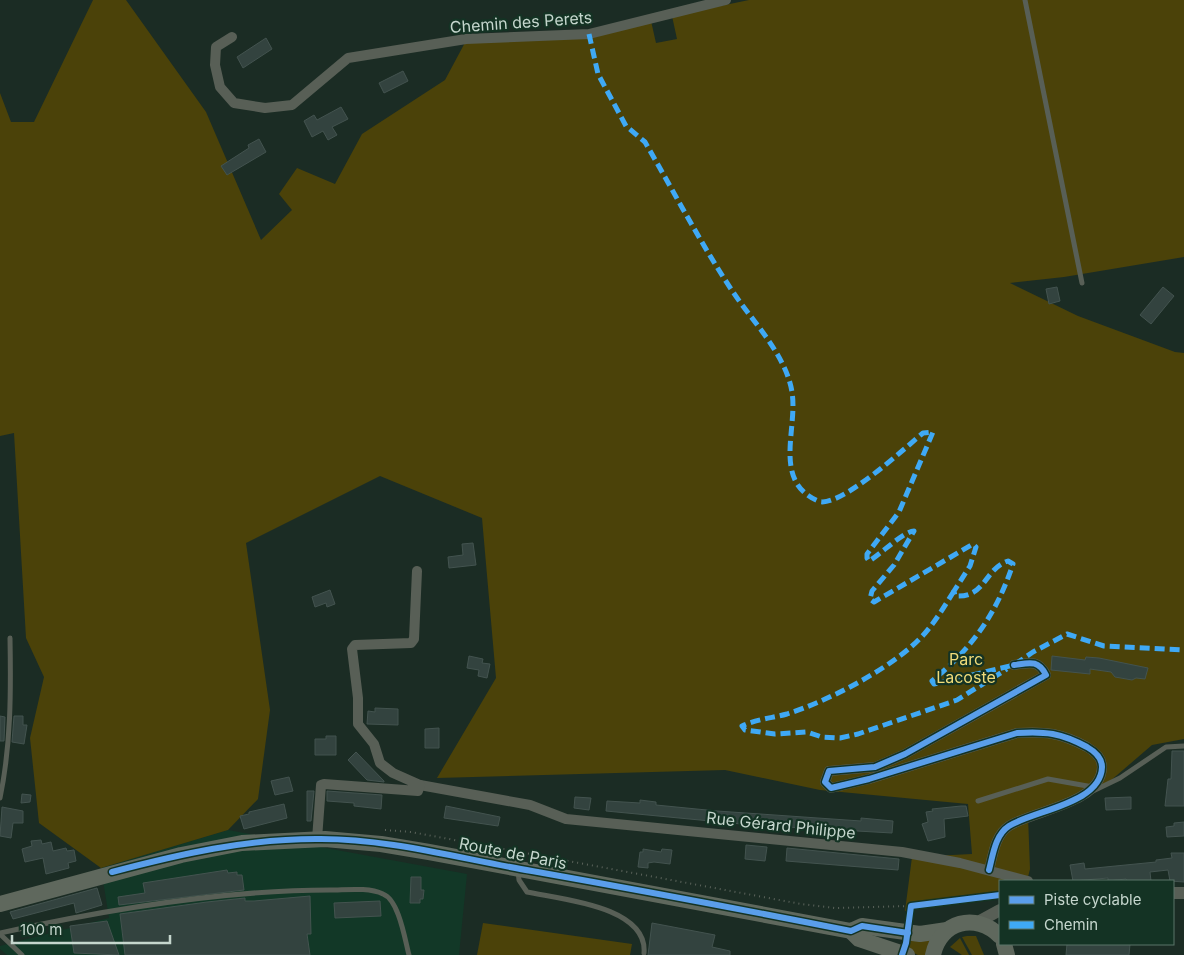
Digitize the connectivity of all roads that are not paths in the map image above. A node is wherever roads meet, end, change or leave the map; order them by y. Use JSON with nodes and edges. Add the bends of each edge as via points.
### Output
{"nodes":[{"id":1,"x":726,"y":0,"type":"edge"},
{"id":2,"x":1025,"y":0,"type":"edge"},
{"id":3,"x":232,"y":37,"type":"dead end"},
{"id":4,"x":1082,"y":283,"type":"dead end"},
{"id":5,"x":417,"y":571,"type":"dead end"},
{"id":6,"x":10,"y":638,"type":"dead end"},
{"id":7,"x":1014,"y":666,"type":"dead end"},
{"id":8,"x":1184,"y":746,"type":"edge"},
{"id":9,"x":420,"y":785,"type":"junction"},
{"id":10,"x":1093,"y":787,"type":"junction"},
{"id":11,"x":1083,"y":796,"type":"junction"},
{"id":12,"x":0,"y":798,"type":"edge"},
{"id":13,"x":978,"y":801,"type":"dead end"},
{"id":14,"x":317,"y":839,"type":"junction"},
{"id":15,"x":518,"y":868,"type":"junction"},
{"id":16,"x":990,"y":870,"type":"junction"},
{"id":17,"x":1025,"y":880,"type":"edge"},
{"id":18,"x":0,"y":904,"type":"edge"},
{"id":19,"x":999,"y":911,"type":"edge"},
{"id":20,"x":978,"y":922,"type":"junction"},
{"id":21,"x":947,"y":930,"type":"junction"},
{"id":22,"x":851,"y":931,"type":"junction"},
{"id":23,"x":0,"y":934,"type":"edge"},
{"id":24,"x":999,"y":939,"type":"edge"},
{"id":25,"x":644,"y":953,"type":"dead end"},
{"id":26,"x":22,"y":955,"type":"edge"},
{"id":27,"x":409,"y":955,"type":"edge"},
{"id":28,"x":907,"y":955,"type":"edge"},
{"id":29,"x":933,"y":955,"type":"edge"}],
"edges":[{"from":1,"to":3,"type":"street","name":"Chemin des Perets","via":[[589,34],[466,39],[348,58],[292,105],[265,108],[234,103],[220,87],[215,65],[216,47]]},
{"from":2,"to":4,"type":"lane"},
{"from":5,"to":9,"type":"street","via":[[414,639],[411,643],[355,645],[352,649],[358,724],[374,744],[380,763],[393,774]]},
{"from":6,"to":12,"type":"lane","via":[[11,702]]},
{"from":7,"to":10,"type":"street","via":[[1035,662],[1041,665],[1046,675],[905,754],[875,767],[829,771],[826,786],[831,788],[869,780],[1017,733],[1042,731],[1069,737],[1094,751],[1102,762],[1102,771]]},
{"from":8,"to":11,"type":"lane","via":[[1166,747],[1120,778]]},
{"from":9,"to":14,"type":"street","via":[[418,791],[321,785]]},
{"from":9,"to":16,"type":"street","name":"Rue Gérard Philippe","via":[[530,806],[566,819],[902,852]]},
{"from":10,"to":11,"type":"street"},
{"from":10,"to":13,"type":"lane","via":[[1048,779]]},
{"from":11,"to":16,"type":"street","via":[[1009,826],[998,837]]},
{"from":14,"to":15,"type":"main road","name":"Route de Paris","via":[[381,844]]},
{"from":14,"to":18,"type":"main road","name":"Route de Paris","via":[[213,847]]},
{"from":15,"to":22,"type":"main road","name":"Route de Paris"},
{"from":15,"to":25,"type":"lane","via":[[519,880],[527,892],[590,905],[624,919],[641,935]]},
{"from":16,"to":17,"type":"street","name":"Rue Gérard Philippe"},
{"from":19,"to":20,"type":"street"},
{"from":20,"to":21,"type":"main road","name":"Route de Paris","via":[[959,923]]},
{"from":20,"to":24,"type":"main road","via":[[988,926]]},
{"from":21,"to":22,"type":"main road","name":"Route de Paris","via":[[920,934],[862,926]]},
{"from":21,"to":29,"type":"main road","via":[[935,946]]},
{"from":22,"to":28,"type":"main road","name":"Route de Paris","via":[[859,939]]},
{"from":23,"to":26,"type":"lane"},
{"from":23,"to":27,"type":"lane","via":[[69,918],[216,898],[309,890],[361,890],[384,894],[390,899],[399,914]]}]}
